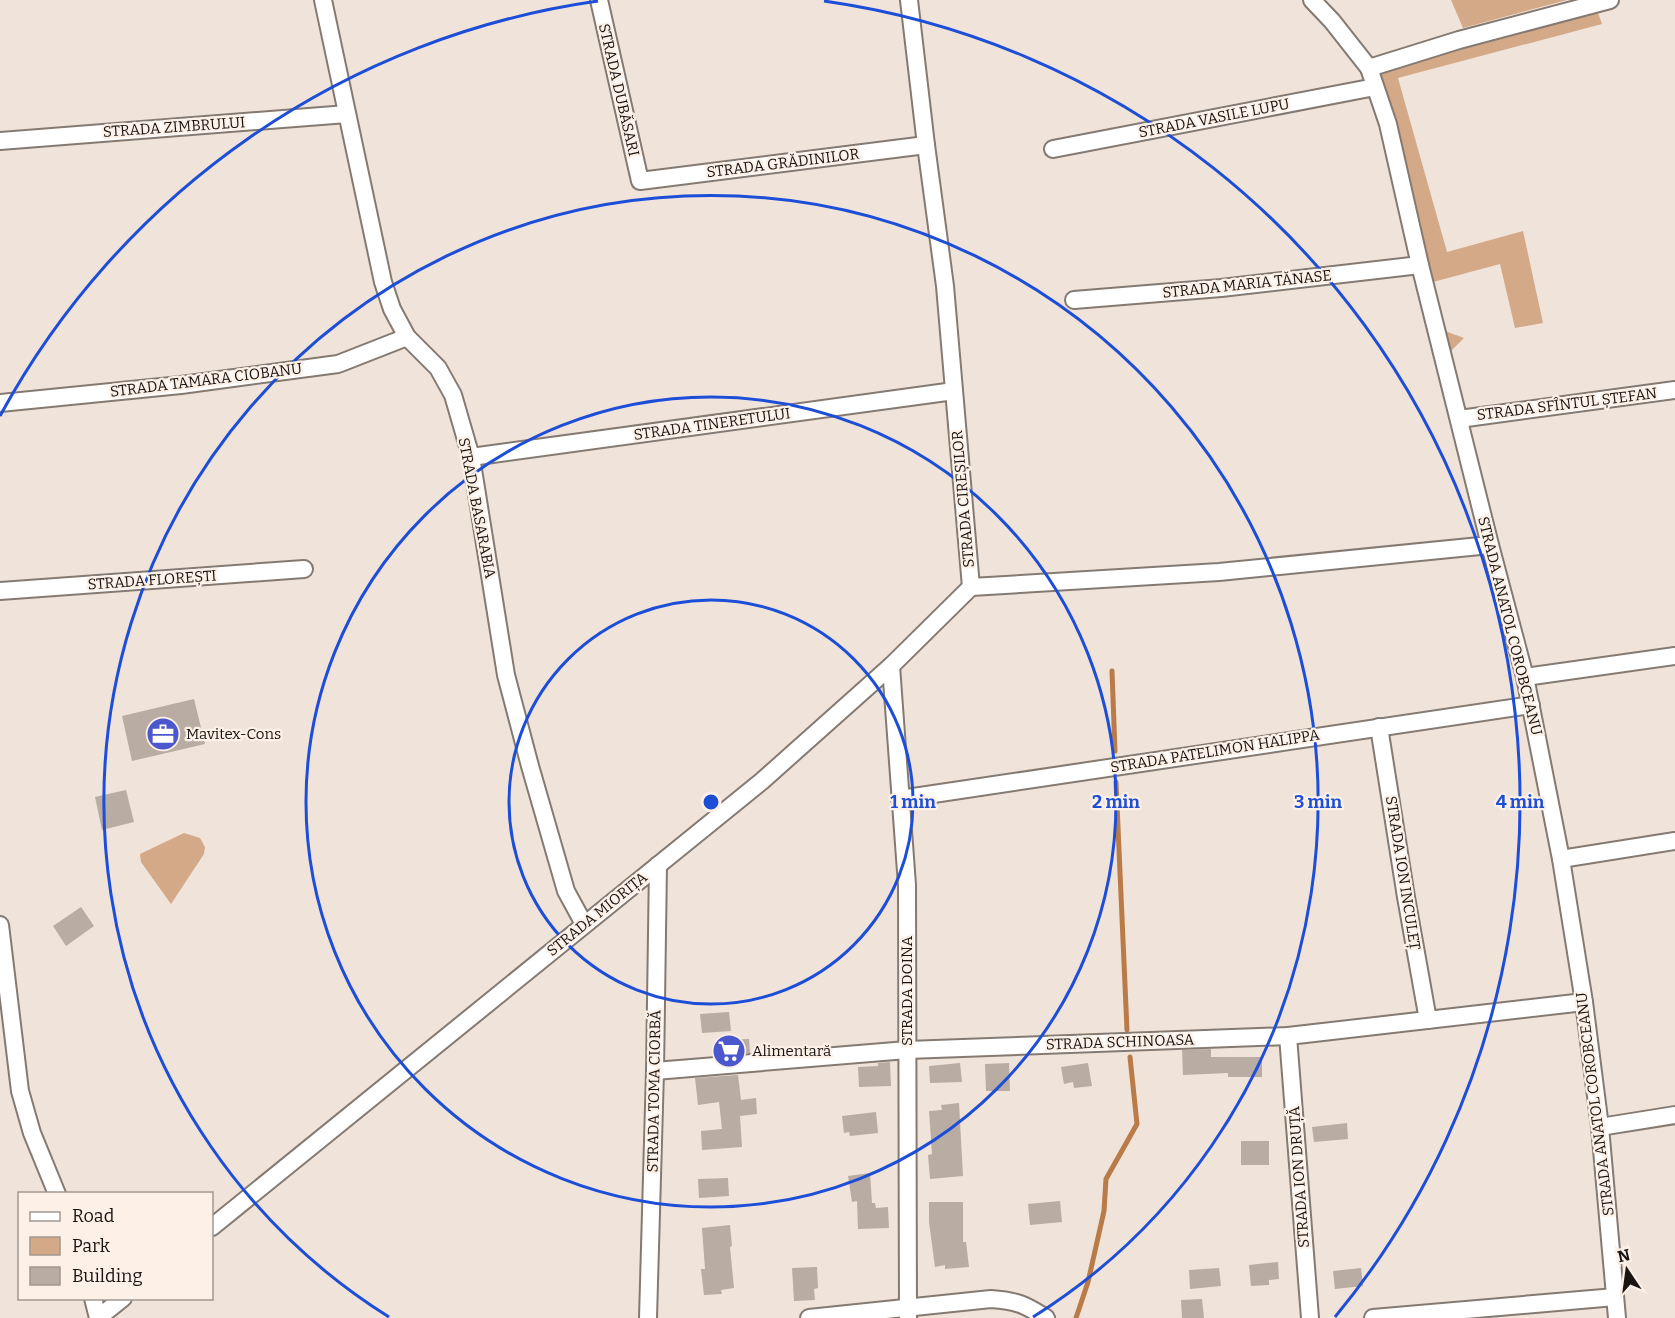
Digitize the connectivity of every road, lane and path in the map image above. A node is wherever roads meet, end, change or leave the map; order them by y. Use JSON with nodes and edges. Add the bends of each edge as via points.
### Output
{"nodes":[{"id":1,"x":323,"y":0,"type":"edge"},
{"id":2,"x":599,"y":0,"type":"edge"},
{"id":3,"x":909,"y":0,"type":"edge"},
{"id":4,"x":1312,"y":0,"type":"edge"},
{"id":5,"x":1610,"y":0,"type":"edge"},
{"id":6,"x":1369,"y":68,"type":"junction"},
{"id":7,"x":1376,"y":87,"type":"junction"},
{"id":8,"x":348,"y":114,"type":"junction"},
{"id":9,"x":0,"y":141,"type":"edge"},
{"id":10,"x":926,"y":145,"type":"junction"},
{"id":11,"x":1053,"y":149,"type":"dead end"},
{"id":12,"x":640,"y":181,"type":"joint"},
{"id":13,"x":1420,"y":266,"type":"junction"},
{"id":14,"x":1074,"y":300,"type":"dead end"},
{"id":15,"x":407,"y":337,"type":"junction"},
{"id":16,"x":1675,"y":390,"type":"edge"},
{"id":17,"x":954,"y":391,"type":"junction"},
{"id":18,"x":0,"y":403,"type":"edge"},
{"id":19,"x":1459,"y":418,"type":"junction"},
{"id":20,"x":471,"y":457,"type":"junction"},
{"id":21,"x":1490,"y":544,"type":"junction"},
{"id":22,"x":304,"y":569,"type":"dead end"},
{"id":23,"x":971,"y":587,"type":"junction"},
{"id":24,"x":0,"y":591,"type":"edge"},
{"id":25,"x":1675,"y":656,"type":"edge"},
{"id":26,"x":891,"y":666,"type":"junction"},
{"id":27,"x":1525,"y":677,"type":"junction"},
{"id":28,"x":1531,"y":705,"type":"junction"},
{"id":29,"x":1379,"y":727,"type":"junction"},
{"id":30,"x":900,"y":799,"type":"junction"},
{"id":31,"x":1675,"y":841,"type":"edge"},
{"id":32,"x":1561,"y":859,"type":"junction"},
{"id":33,"x":658,"y":865,"type":"junction"},
{"id":34,"x":584,"y":924,"type":"junction"},
{"id":35,"x":0,"y":925,"type":"edge"},
{"id":36,"x":1584,"y":1002,"type":"junction"},
{"id":37,"x":1428,"y":1020,"type":"junction"},
{"id":38,"x":1288,"y":1036,"type":"junction"},
{"id":39,"x":907,"y":1050,"type":"junction"},
{"id":40,"x":655,"y":1071,"type":"junction"},
{"id":41,"x":1675,"y":1115,"type":"edge"},
{"id":42,"x":1600,"y":1127,"type":"junction"},
{"id":43,"x":56,"y":1192,"type":"edge"},
{"id":44,"x":213,"y":1226,"type":"edge"},
{"id":45,"x":1616,"y":1297,"type":"junction"},
{"id":46,"x":93,"y":1300,"type":"edge"},
{"id":47,"x":122,"y":1300,"type":"edge"},
{"id":48,"x":908,"y":1312,"type":"edge"},
{"id":49,"x":98,"y":1318,"type":"edge"},
{"id":50,"x":648,"y":1318,"type":"edge"},
{"id":51,"x":809,"y":1318,"type":"edge"},
{"id":52,"x":1047,"y":1318,"type":"edge"},
{"id":53,"x":1310,"y":1318,"type":"edge"},
{"id":54,"x":1373,"y":1318,"type":"edge"},
{"id":55,"x":1617,"y":1318,"type":"edge"}],
"edges":[{"from":1,"to":8,"type":"street","name":"STRADA BASARABIA"},
{"from":2,"to":12,"type":"street","name":"STRADA DUBĂSARI"},
{"from":3,"to":10,"type":"street","name":"STRADA CIREȘILOR"},
{"from":4,"to":6,"type":"street","name":"STRADA ANATOL COROBCEANU"},
{"from":5,"to":6,"type":"street"},
{"from":6,"to":7,"type":"street","name":"STRADA ANATOL COROBCEANU"},
{"from":7,"to":11,"type":"street","name":"STRADA VASILE LUPU"},
{"from":7,"to":13,"type":"street","name":"STRADA ANATOL COROBCEANU"},
{"from":8,"to":9,"type":"street","name":"STRADA ZIMBRULUI"},
{"from":8,"to":15,"type":"street","name":"STRADA BASARABIA","via":[[383,282]]},
{"from":10,"to":12,"type":"street","name":"STRADA GRĂDINILOR"},
{"from":10,"to":17,"type":"street","name":"STRADA CIREȘILOR"},
{"from":13,"to":14,"type":"street","name":"STRADA MARIA TĂNASE"},
{"from":13,"to":19,"type":"street","name":"STRADA ANATOL COROBCEANU"},
{"from":15,"to":18,"type":"street","name":"STRADA TAMARA CIOBANU","via":[[338,364]]},
{"from":15,"to":20,"type":"street","name":"STRADA BASARABIA","via":[[438,368],[453,395]]},
{"from":16,"to":19,"type":"street","name":"STRADA SFÎNTUL ȘTEFAN"},
{"from":17,"to":20,"type":"street","name":"STRADA TINERETULUI"},
{"from":17,"to":23,"type":"street","name":"STRADA CIREȘILOR"},
{"from":19,"to":21,"type":"street","name":"STRADA ANATOL COROBCEANU"},
{"from":20,"to":34,"type":"street","name":"STRADA BASARABIA","via":[[506,675],[566,891]]},
{"from":21,"to":23,"type":"street","name":"STRADA CIREȘILOR","via":[[1220,572]]},
{"from":21,"to":27,"type":"street","name":"STRADA ANATOL COROBCEANU"},
{"from":22,"to":24,"type":"street","name":"STRADA FLOREȘTI"},
{"from":23,"to":26,"type":"street","name":"STRADA MIORIȚA"},
{"from":25,"to":27,"type":"street"},
{"from":26,"to":30,"type":"street","name":"STRADA DOINA"},
{"from":26,"to":33,"type":"street","name":"STRADA MIORIȚA","via":[[762,781]]},
{"from":27,"to":28,"type":"street","name":"STRADA ANATOL COROBCEANU"},
{"from":28,"to":29,"type":"street","name":"STRADA PATELIMON HALIPPA"},
{"from":28,"to":32,"type":"street","name":"STRADA ANATOL COROBCEANU"},
{"from":29,"to":30,"type":"street","name":"STRADA PATELIMON HALIPPA"},
{"from":29,"to":37,"type":"street","name":"STRADA ION INCULEȚ"},
{"from":30,"to":39,"type":"street","name":"STRADA DOINA","via":[[907,885]]},
{"from":31,"to":32,"type":"street"},
{"from":32,"to":36,"type":"street","name":"STRADA ANATOL COROBCEANU"},
{"from":33,"to":34,"type":"street","name":"STRADA MIORIȚA"},
{"from":33,"to":40,"type":"street","name":"STRADA TOMA CIORBĂ"},
{"from":34,"to":44,"type":"street","name":"STRADA MIORIȚA"},
{"from":35,"to":43,"type":"street","via":[[20,1091]]},
{"from":36,"to":37,"type":"street","name":"STRADA SCHINOASA"},
{"from":36,"to":42,"type":"street","name":"STRADA ANATOL COROBCEANU"},
{"from":37,"to":38,"type":"street","name":"STRADA SCHINOASA"},
{"from":38,"to":39,"type":"street","name":"STRADA SCHINOASA"},
{"from":38,"to":53,"type":"street","name":"STRADA ION DRUȚĂ"},
{"from":39,"to":40,"type":"street","name":"STRADA SCHINOASA"},
{"from":39,"to":48,"type":"street","name":"STRADA DOINA"},
{"from":40,"to":50,"type":"street","name":"STRADA TOMA CIORBĂ"},
{"from":41,"to":42,"type":"street"},
{"from":42,"to":45,"type":"street","name":"STRADA ANATOL COROBCEANU"},
{"from":45,"to":54,"type":"street"},
{"from":45,"to":55,"type":"street","name":"STRADA ANATOL COROBCEANU"},
{"from":46,"to":49,"type":"street"},
{"from":47,"to":49,"type":"street"},
{"from":48,"to":51,"type":"street"},
{"from":48,"to":52,"type":"street","via":[[991,1299],[1012,1300]]}]}
